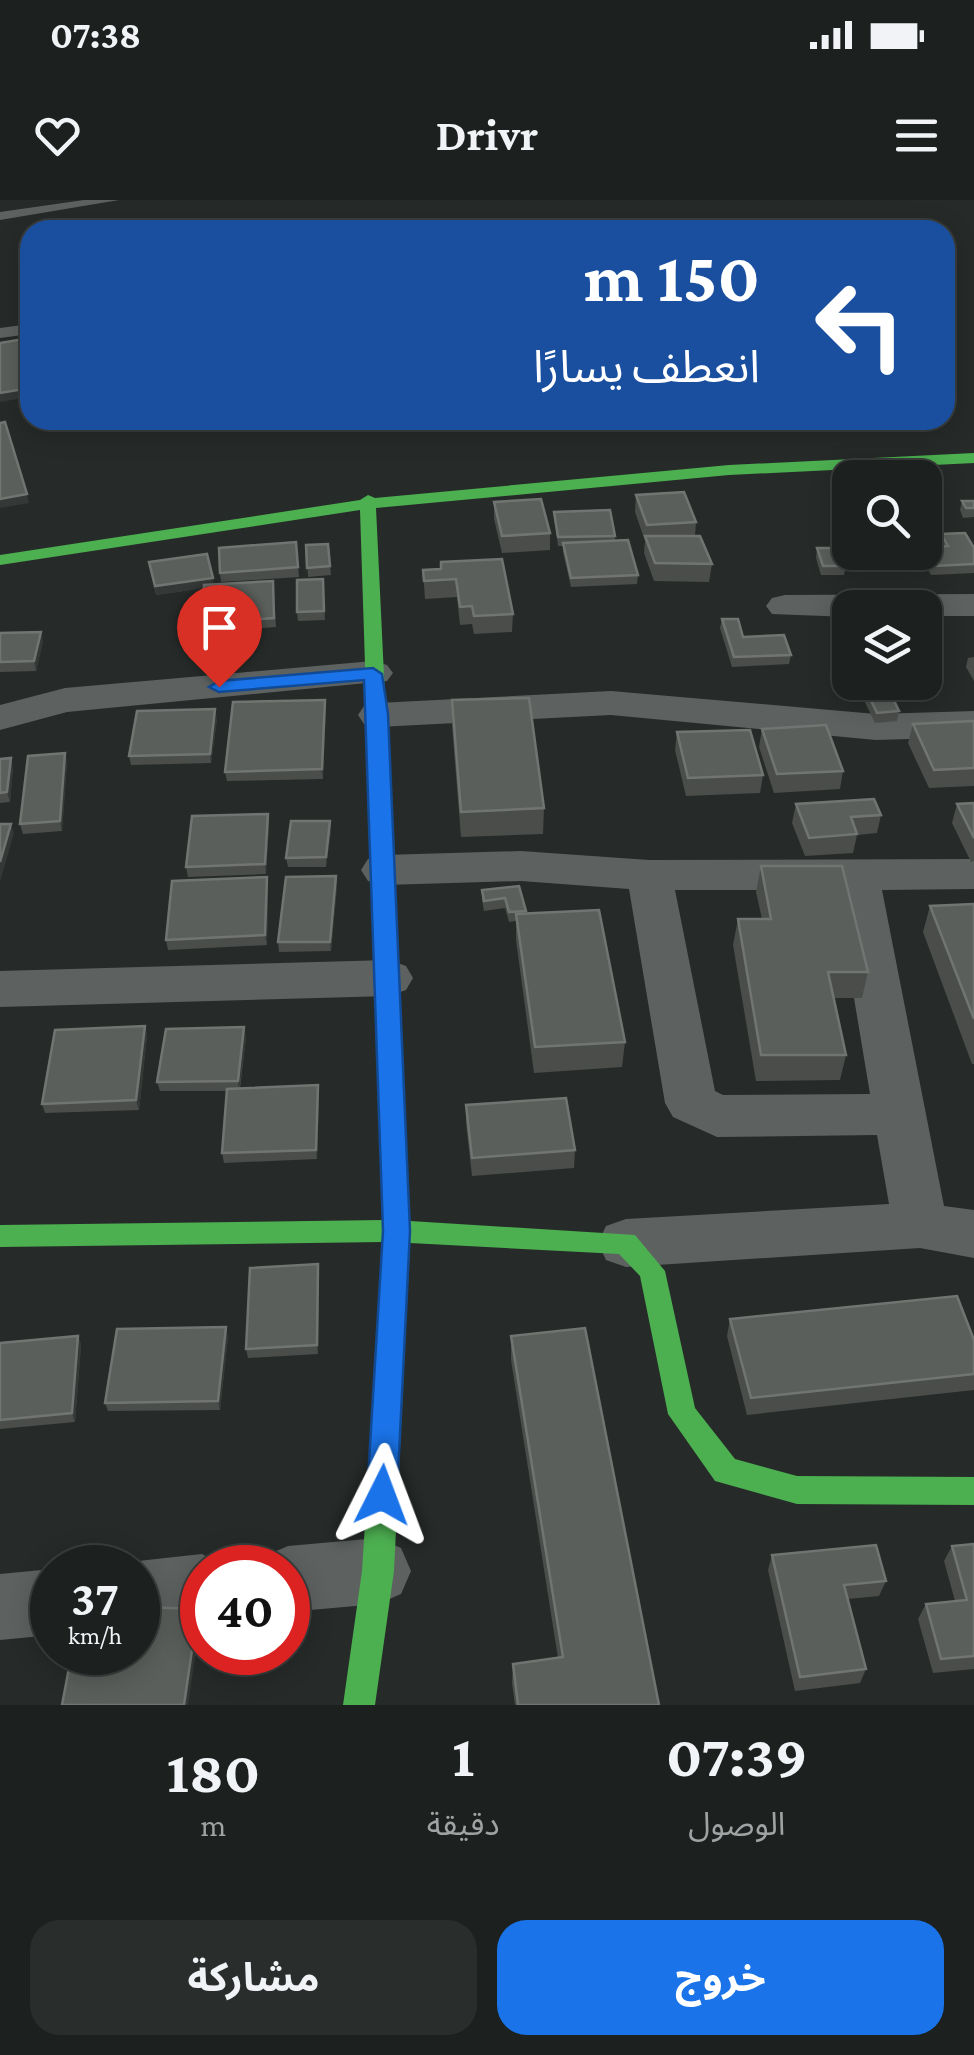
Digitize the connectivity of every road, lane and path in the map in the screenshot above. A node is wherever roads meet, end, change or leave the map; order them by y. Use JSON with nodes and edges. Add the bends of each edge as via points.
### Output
{"nodes":[{"id":1,"x":112,"y":200,"type":"edge"},
{"id":2,"x":0,"y":216,"type":"edge"},
{"id":3,"x":974,"y":458,"type":"edge"},
{"id":4,"x":368,"y":500,"type":"junction"},
{"id":5,"x":0,"y":560,"type":"edge"},
{"id":6,"x":785,"y":606,"type":"dead end"},
{"id":7,"x":974,"y":606,"type":"edge"},
{"id":8,"x":373,"y":674,"type":"junction"},
{"id":9,"x":378,"y":714,"type":"junction"},
{"id":10,"x":0,"y":718,"type":"edge"},
{"id":11,"x":974,"y":724,"type":"edge"},
{"id":12,"x":384,"y":870,"type":"junction"},
{"id":13,"x":856,"y":872,"type":"junction"},
{"id":14,"x":974,"y":874,"type":"edge"},
{"id":15,"x":649,"y":875,"type":"junction"},
{"id":16,"x":389,"y":978,"type":"junction"},
{"id":17,"x":0,"y":989,"type":"edge"},
{"id":18,"x":900,"y":1114,"type":"junction"},
{"id":19,"x":920,"y":1225,"type":"junction"},
{"id":20,"x":397,"y":1231,"type":"junction"},
{"id":21,"x":974,"y":1234,"type":"edge"},
{"id":22,"x":0,"y":1236,"type":"edge"},
{"id":23,"x":626,"y":1243,"type":"junction"},
{"id":24,"x":974,"y":1492,"type":"edge"},
{"id":25,"x":378,"y":1570,"type":"junction"},
{"id":26,"x":310,"y":1577,"type":"edge"},
{"id":27,"x":30,"y":1604,"type":"edge"},
{"id":28,"x":0,"y":1607,"type":"edge"},
{"id":29,"x":359,"y":1705,"type":"edge"}],
"edges":[{"from":1,"to":2,"type":"lane"},
{"from":3,"to":4,"type":"street","via":[[640,471]]},
{"from":4,"to":5,"type":"street"},
{"from":4,"to":8,"type":"street"},
{"from":6,"to":7,"type":"street"},
{"from":8,"to":9,"type":"street"},
{"from":8,"to":10,"type":"street","via":[[65,700]]},
{"from":9,"to":11,"type":"street","via":[[611,704],[876,727]]},
{"from":9,"to":12,"type":"street"},
{"from":12,"to":15,"type":"street","via":[[521,866]]},
{"from":12,"to":16,"type":"street"},
{"from":13,"to":14,"type":"street"},
{"from":13,"to":15,"type":"street"},
{"from":13,"to":18,"type":"street"},
{"from":15,"to":18,"type":"street","via":[[691,1103],[716,1116]]},
{"from":16,"to":17,"type":"street"},
{"from":16,"to":20,"type":"street"},
{"from":18,"to":19,"type":"street"},
{"from":19,"to":21,"type":"street"},
{"from":19,"to":23,"type":"street"},
{"from":20,"to":22,"type":"street"},
{"from":20,"to":23,"type":"street"},
{"from":20,"to":25,"type":"street"},
{"from":23,"to":24,"type":"street","via":[[652,1271],[682,1414],[726,1471],[797,1490]]},
{"from":25,"to":26,"type":"street"},
{"from":25,"to":29,"type":"street"},
{"from":27,"to":28,"type":"street"}]}
